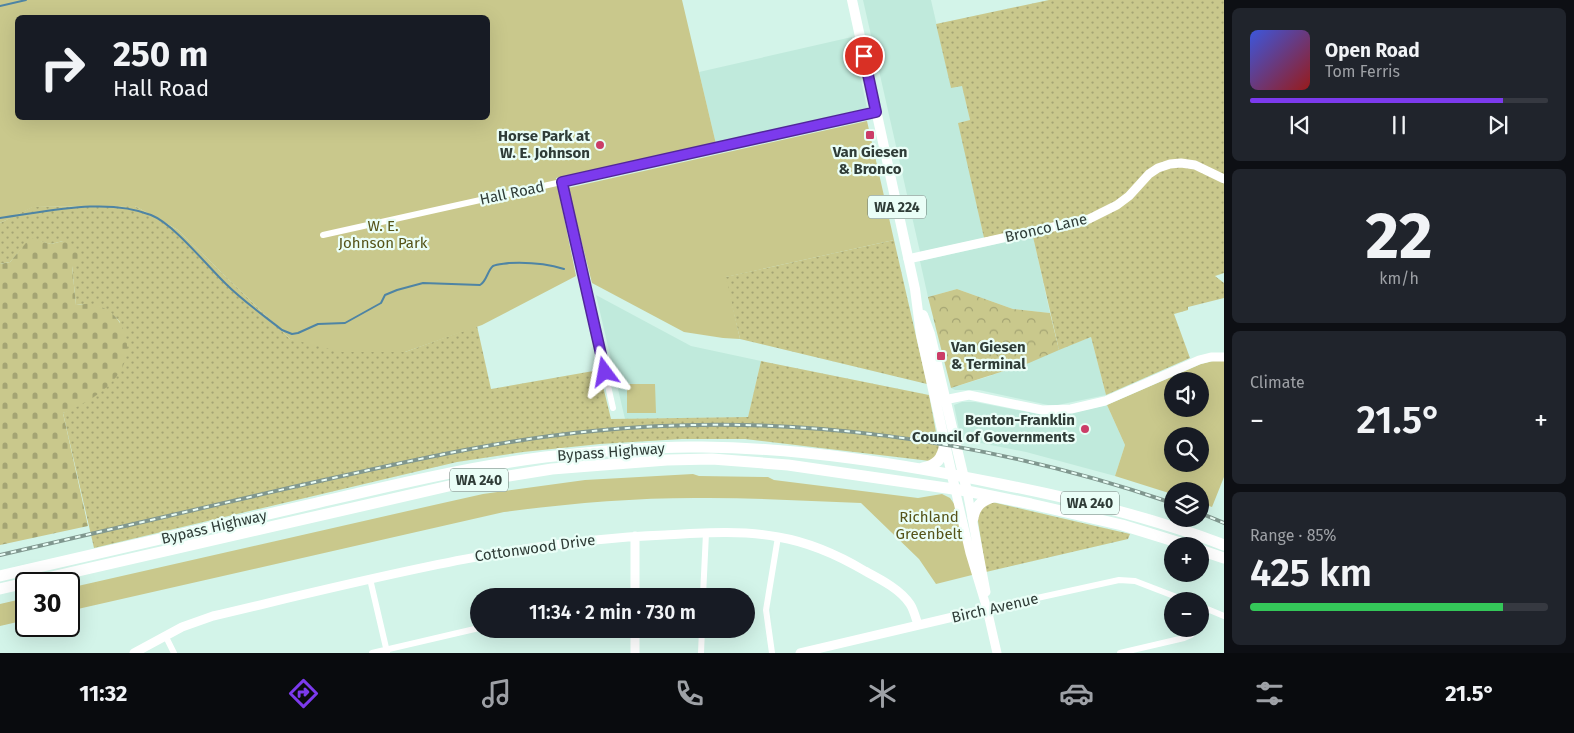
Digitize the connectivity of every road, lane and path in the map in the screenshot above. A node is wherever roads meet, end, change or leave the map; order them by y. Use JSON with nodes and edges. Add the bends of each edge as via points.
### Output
{"nodes":[{"id":1,"x":852,"y":0,"type":"edge"},
{"id":2,"x":876,"y":112,"type":"junction"},
{"id":3,"x":1224,"y":179,"type":"edge"},
{"id":4,"x":562,"y":182,"type":"junction"},
{"id":5,"x":323,"y":234,"type":"dead end"},
{"id":6,"x":908,"y":260,"type":"junction"},
{"id":7,"x":1224,"y":357,"type":"edge"},
{"id":8,"x":941,"y":400,"type":"junction"},
{"id":9,"x":613,"y":408,"type":"dead end"},
{"id":10,"x":945,"y":444,"type":"junction"},
{"id":11,"x":917,"y":468,"type":"junction"},
{"id":12,"x":952,"y":474,"type":"junction"},
{"id":13,"x":964,"y":477,"type":"junction"},
{"id":14,"x":961,"y":490,"type":"junction"},
{"id":15,"x":996,"y":496,"type":"junction"},
{"id":16,"x":972,"y":518,"type":"junction"},
{"id":17,"x":706,"y":533,"type":"junction"},
{"id":18,"x":635,"y":536,"type":"junction"},
{"id":19,"x":778,"y":537,"type":"junction"},
{"id":20,"x":1164,"y":538,"type":"edge"},
{"id":21,"x":1224,"y":545,"type":"edge"},
{"id":22,"x":1209,"y":553,"type":"edge"},
{"id":23,"x":1224,"y":558,"type":"edge"},
{"id":24,"x":0,"y":576,"type":"edge"},
{"id":25,"x":370,"y":579,"type":"junction"},
{"id":26,"x":635,"y":588,"type":"edge"},
{"id":27,"x":703,"y":588,"type":"edge"},
{"id":28,"x":0,"y":589,"type":"edge"},
{"id":29,"x":1164,"y":592,"type":"edge"},
{"id":30,"x":988,"y":609,"type":"junction"},
{"id":31,"x":1209,"y":610,"type":"edge"},
{"id":32,"x":1224,"y":616,"type":"edge"},
{"id":33,"x":918,"y":625,"type":"junction"},
{"id":34,"x":470,"y":630,"type":"edge"},
{"id":35,"x":165,"y":636,"type":"junction"},
{"id":36,"x":1186,"y":637,"type":"edge"},
{"id":37,"x":635,"y":638,"type":"edge"},
{"id":38,"x":702,"y":638,"type":"edge"},
{"id":39,"x":386,"y":651,"type":"edge"},
{"id":40,"x":134,"y":653,"type":"edge"},
{"id":41,"x":174,"y":653,"type":"edge"},
{"id":42,"x":372,"y":653,"type":"edge"},
{"id":43,"x":636,"y":653,"type":"edge"},
{"id":44,"x":701,"y":653,"type":"edge"},
{"id":45,"x":772,"y":653,"type":"edge"},
{"id":46,"x":800,"y":653,"type":"edge"},
{"id":47,"x":997,"y":653,"type":"edge"},
{"id":48,"x":1120,"y":653,"type":"edge"}],
"edges":[{"from":1,"to":2,"type":"main road","number":"WA 224"},
{"from":2,"to":4,"type":"street","name":"Hall Road"},
{"from":2,"to":6,"type":"main road","number":"WA 224"},
{"from":3,"to":6,"type":"street","name":"Bronco Lane","via":[[1195,165],[1170,164],[1149,174],[1117,205],[1089,219]]},
{"from":4,"to":5,"type":"street","name":"Hall Road"},
{"from":4,"to":9,"type":"street"},
{"from":6,"to":8,"type":"main road","number":"WA 224","via":[[918,302],[921,336]]},
{"from":7,"to":8,"type":"street","via":[[1199,360],[1105,401],[1070,409],[1042,410],[971,396]]},
{"from":8,"to":10,"type":"main road","number":"WA 224"},
{"from":8,"to":13,"type":"main road","number":"WA 224"},
{"from":10,"to":11,"type":"highway","via":[[938,462]]},
{"from":10,"to":12,"type":"main road","number":"WA 224"},
{"from":11,"to":12,"type":"highway","name":"Bypass Highway","number":"WA 240"},
{"from":11,"to":24,"type":"highway","name":"Bypass Highway","number":"WA 240","via":[[830,455],[732,448],[661,447],[545,457],[419,480]]},
{"from":12,"to":13,"type":"highway","name":"Bypass Highway","number":"WA 240"},
{"from":12,"to":14,"type":"main road","number":"WA 224"},
{"from":13,"to":14,"type":"main road","number":"WA 224"},
{"from":13,"to":21,"type":"highway","name":"Bypass Highway","number":"WA 240","via":[[1098,506]]},
{"from":14,"to":15,"type":"highway","name":"Bypass Highway","number":"WA 240"},
{"from":14,"to":16,"type":"street"},
{"from":14,"to":28,"type":"highway","name":"Bypass Highway","number":"WA 240","via":[[825,469],[738,460],[667,460],[580,466],[453,485]]},
{"from":14,"to":30,"type":"street","via":[[975,571]]},
{"from":15,"to":16,"type":"highway","via":[[981,502]]},
{"from":15,"to":20,"type":"highway","name":"Bypass Highway","number":"WA 240"},
{"from":16,"to":30,"type":"street"},
{"from":17,"to":18,"type":"street","name":"Cottonwood Drive"},
{"from":17,"to":19,"type":"street","name":"Cottonwood Drive","via":[[741,532]]},
{"from":17,"to":27,"type":"street"},
{"from":18,"to":25,"type":"street","name":"Cottonwood Drive","via":[[528,547]]},
{"from":18,"to":26,"type":"street"},
{"from":19,"to":33,"type":"street","name":"Cottonwood Drive","via":[[839,557],[882,580],[910,604]]},
{"from":19,"to":45,"type":"street","via":[[766,610]]},
{"from":22,"to":23,"type":"highway"},
{"from":25,"to":35,"type":"street","name":"Cottonwood Drive","via":[[213,616]]},
{"from":25,"to":39,"type":"street"},
{"from":29,"to":30,"type":"street","name":"Birch Avenue","via":[[1135,581],[1119,580]]},
{"from":30,"to":33,"type":"street","name":"Birch Avenue"},
{"from":30,"to":47,"type":"street"},
{"from":31,"to":32,"type":"street"},
{"from":33,"to":46,"type":"street","name":"Birch Avenue"},
{"from":34,"to":39,"type":"street"},
{"from":35,"to":40,"type":"street","name":"Cottonwood Drive"},
{"from":35,"to":41,"type":"street"},
{"from":36,"to":48,"type":"street"},
{"from":37,"to":43,"type":"street"},
{"from":38,"to":44,"type":"street"},
{"from":39,"to":42,"type":"street"}]}
